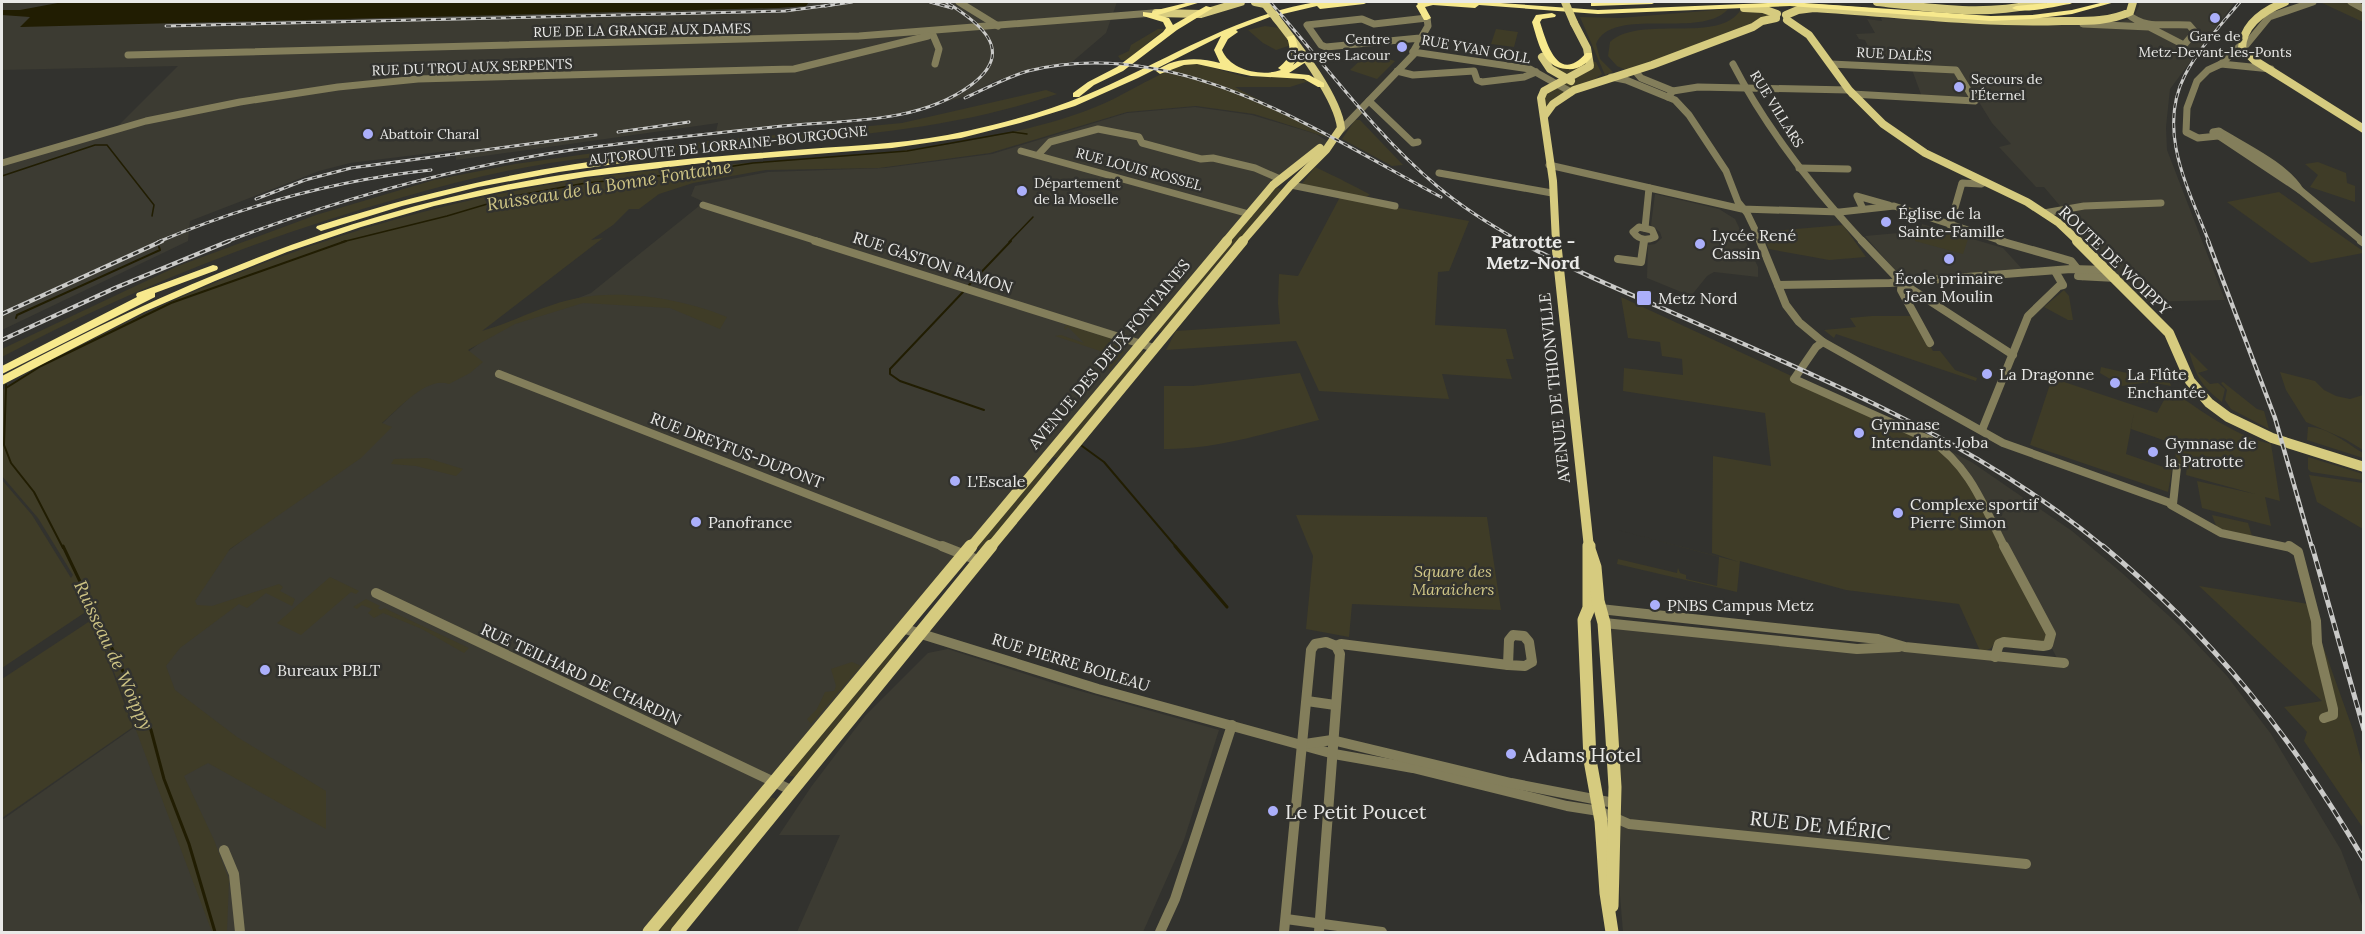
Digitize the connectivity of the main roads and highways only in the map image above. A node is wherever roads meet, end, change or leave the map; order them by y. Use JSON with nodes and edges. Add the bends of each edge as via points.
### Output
{"nodes":[{"id":1,"x":1197,"y":2,"type":"edge"},
{"id":2,"x":1241,"y":2,"type":"edge"},
{"id":3,"x":1286,"y":2,"type":"edge"},
{"id":4,"x":1299,"y":2,"type":"edge"},
{"id":5,"x":1327,"y":2,"type":"edge"},
{"id":6,"x":1364,"y":2,"type":"edge"},
{"id":7,"x":1420,"y":2,"type":"edge"},
{"id":8,"x":1468,"y":2,"type":"edge"},
{"id":9,"x":1542,"y":2,"type":"edge"},
{"id":10,"x":1565,"y":2,"type":"edge"},
{"id":11,"x":1652,"y":2,"type":"edge"},
{"id":12,"x":1702,"y":2,"type":"edge"},
{"id":13,"x":1817,"y":2,"type":"edge"},
{"id":14,"x":1858,"y":2,"type":"edge"},
{"id":15,"x":1877,"y":2,"type":"edge"},
{"id":16,"x":2042,"y":2,"type":"edge"},
{"id":17,"x":2086,"y":2,"type":"edge"},
{"id":18,"x":2110,"y":2,"type":"edge"},
{"id":19,"x":2133,"y":2,"type":"edge"},
{"id":20,"x":2285,"y":2,"type":"edge"},
{"id":21,"x":1260,"y":4,"type":"edge"},
{"id":22,"x":1448,"y":4,"type":"junction"},
{"id":23,"x":1505,"y":6,"type":"edge"},
{"id":24,"x":1908,"y":6,"type":"junction"},
{"id":25,"x":2072,"y":6,"type":"edge"},
{"id":26,"x":1212,"y":8,"type":"junction"},
{"id":27,"x":1744,"y":8,"type":"junction"},
{"id":28,"x":2016,"y":8,"type":"junction"},
{"id":29,"x":1830,"y":10,"type":"junction"},
{"id":30,"x":1156,"y":13,"type":"junction"},
{"id":31,"x":1146,"y":14,"type":"road end"},
{"id":32,"x":1196,"y":14,"type":"junction"},
{"id":33,"x":1556,"y":15,"type":"junction"},
{"id":34,"x":1777,"y":16,"type":"junction"},
{"id":35,"x":1786,"y":17,"type":"junction"},
{"id":36,"x":1427,"y":18,"type":"road end"},
{"id":37,"x":1921,"y":19,"type":"junction"},
{"id":38,"x":1234,"y":32,"type":"junction"},
{"id":39,"x":1165,"y":36,"type":"junction"},
{"id":40,"x":1291,"y":37,"type":"junction"},
{"id":41,"x":1588,"y":51,"type":"junction"},
{"id":42,"x":1542,"y":57,"type":"joint"},
{"id":43,"x":1305,"y":60,"type":"junction"},
{"id":44,"x":1269,"y":75,"type":"junction"},
{"id":45,"x":1149,"y":77,"type":"junction"},
{"id":46,"x":1602,"y":78,"type":"junction"},
{"id":47,"x":1568,"y":79,"type":"junction"},
{"id":48,"x":1321,"y":85,"type":"junction"},
{"id":49,"x":1582,"y":86,"type":"junction"},
{"id":50,"x":1076,"y":95,"type":"junction"},
{"id":51,"x":1545,"y":115,"type":"junction"},
{"id":52,"x":2364,"y":129,"type":"edge"},
{"id":53,"x":959,"y":135,"type":"junction"},
{"id":54,"x":1337,"y":135,"type":"junction"},
{"id":55,"x":213,"y":268,"type":"junction"},
{"id":56,"x":2,"y":361,"type":"edge"},
{"id":57,"x":2,"y":370,"type":"edge"},
{"id":58,"x":2,"y":381,"type":"edge"},
{"id":59,"x":2364,"y":467,"type":"edge"},
{"id":60,"x":1591,"y":612,"type":"junction"},
{"id":61,"x":1604,"y":623,"type":"junction"},
{"id":62,"x":1601,"y":805,"type":"junction"},
{"id":63,"x":650,"y":933,"type":"edge"},
{"id":64,"x":677,"y":933,"type":"edge"},
{"id":65,"x":1612,"y":933,"type":"edge"}],
"edges":[{"from":1,"to":30,"type":"highway"},
{"from":2,"to":26,"type":"main road"},
{"from":3,"to":21,"type":"highway"},
{"from":4,"to":21,"type":"highway","name":"AUTOROUTE DE LORRAINE-BOURGOGNE"},
{"from":5,"to":53,"type":"highway","name":"AUTOROUTE DE LORRAINE-BOURGOGNE","via":[[1258,16],[1089,97],[1032,117]]},
{"from":6,"to":38,"type":"highway","via":[[1293,12]]},
{"from":7,"to":22,"type":"highway"},
{"from":8,"to":25,"type":"highway","via":[[1600,12],[1759,4],[1967,17],[2018,17]]},
{"from":9,"to":11,"type":"highway"},
{"from":10,"to":41,"type":"main road","bridge":true},
{"from":12,"to":23,"type":"highway","via":[[1611,8]]},
{"from":13,"to":17,"type":"highway","via":[[1986,13],[2044,10]]},
{"from":14,"to":24,"type":"highway"},
{"from":15,"to":24,"type":"main road"},
{"from":16,"to":28,"type":"main road"},
{"from":18,"to":25,"type":"highway"},
{"from":19,"to":37,"type":"main road","via":[[2128,14],[2110,19],[2020,23]]},
{"from":20,"to":52,"type":"main road","via":[[2260,14],[2244,47],[2261,63]]},
{"from":21,"to":40,"type":"main road","bridge":true},
{"from":21,"to":50,"type":"highway","name":"AUTOROUTE DE LORRAINE-BOURGOGNE"},
{"from":22,"to":23,"type":"highway"},
{"from":22,"to":36,"type":"highway","via":[[1422,5]]},
{"from":23,"to":33,"type":"highway"},
{"from":23,"to":42,"type":"highway","via":[[1526,19]]},
{"from":24,"to":28,"type":"main road"},
{"from":25,"to":28,"type":"highway"},
{"from":25,"to":37,"type":"highway","via":[[2058,15],[2027,19]]},
{"from":26,"to":30,"type":"main road"},
{"from":26,"to":32,"type":"highway"},
{"from":27,"to":29,"type":"highway"},
{"from":27,"to":33,"type":"highway","via":[[1620,16]]},
{"from":27,"to":34,"type":"main road","via":[[1763,9]]},
{"from":29,"to":35,"type":"main road","via":[[1798,10]]},
{"from":29,"to":37,"type":"main road"},
{"from":30,"to":32,"type":"main road"},
{"from":31,"to":39,"type":"highway","via":[[1166,20],[1170,28]]},
{"from":32,"to":39,"type":"highway"},
{"from":33,"to":41,"type":"highway","via":[[1536,19],[1550,61],[1560,67],[1574,67]]},
{"from":34,"to":35,"type":"main road"},
{"from":34,"to":46,"type":"main road","via":[[1635,71]]},
{"from":35,"to":59,"type":"main road","name":"ROUTE DE WOIPPY","via":[[1809,35],[1851,92],[1893,132],[1925,153],[2044,213],[2068,231],[2169,333],[2189,380],[2212,405],[2262,434]]},
{"from":38,"to":40,"type":"highway","via":[[1220,44],[1219,55],[1228,64],[1254,72],[1275,70],[1292,61],[1295,48]]},
{"from":38,"to":45,"type":"highway"},
{"from":39,"to":50,"type":"highway"},
{"from":40,"to":43,"type":"main road"},
{"from":41,"to":46,"type":"main road"},
{"from":41,"to":47,"type":"main road","via":[[1589,68]]},
{"from":42,"to":47,"type":"main road","via":[[1550,69]]},
{"from":43,"to":44,"type":"highway","via":[[1294,68]]},
{"from":43,"to":48,"type":"main road"},
{"from":44,"to":45,"type":"highway","via":[[1241,73],[1197,61],[1175,64]]},
{"from":44,"to":48,"type":"highway","via":[[1296,75]]},
{"from":45,"to":53,"type":"highway","via":[[1073,110],[1006,128]]},
{"from":46,"to":49,"type":"main road"},
{"from":47,"to":49,"type":"main road"},
{"from":47,"to":51,"type":"main road","name":"AVENUE DE THIONVILLE","via":[[1542,93]]},
{"from":48,"to":54,"type":"main road","via":[[1340,115],[1342,126]]},
{"from":49,"to":51,"type":"main road","via":[[1551,104]]},
{"from":50,"to":55,"type":"highway","name":"AUTOROUTE DE LORRAINE-BOURGOGNE","via":[[1010,116],[934,131],[637,159],[514,177],[364,214]]},
{"from":51,"to":60,"type":"main road","name":"AVENUE DE THIONVILLE","via":[[1550,169],[1547,177],[1552,190],[1589,549],[1595,567]]},
{"from":53,"to":58,"type":"highway","name":"AUTOROUTE DE LORRAINE-BOURGOGNE","via":[[647,166],[445,201],[312,239],[235,268],[139,310]]},
{"from":54,"to":63,"type":"main road","name":"AVENUE DES DEUX FONTAINES","via":[[1281,178],[1250,214]]},
{"from":54,"to":64,"type":"main road","name":"AVENUE DES DEUX FONTAINES","via":[[1154,348]]},
{"from":55,"to":56,"type":"highway","via":[[117,305]]},
{"from":55,"to":57,"type":"highway","name":"AUTOROUTE DE LORRAINE-BOURGOGNE","via":[[97,320]]},
{"from":60,"to":61,"type":"main road","name":"AVENUE DE THIONVILLE"},
{"from":60,"to":61,"type":"main road"},
{"from":60,"to":62,"type":"main road","name":"AVENUE DE THIONVILLE","via":[[1592,780]]},
{"from":61,"to":62,"type":"main road","name":"AVENUE DE THIONVILLE","via":[[1614,763]]},
{"from":62,"to":65,"type":"main road","name":"AVENUE DE THIONVILLE","via":[[1614,894]]}]}
